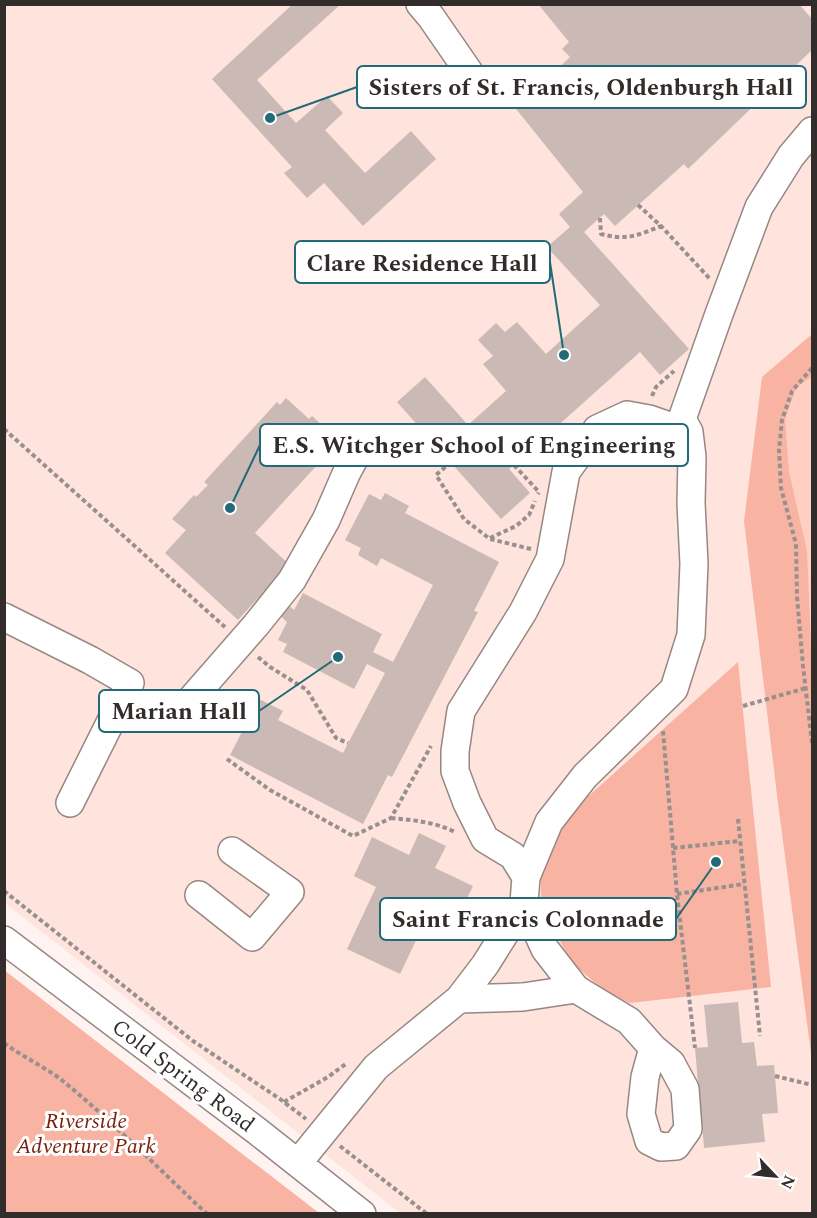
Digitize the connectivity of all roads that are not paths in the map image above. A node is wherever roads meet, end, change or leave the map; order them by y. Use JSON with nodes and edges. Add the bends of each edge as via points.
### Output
{"nodes":[{"id":1,"x":420,"y":4,"type":"edge"},
{"id":2,"x":469,"y":72,"type":"dead end"},
{"id":3,"x":813,"y":131,"type":"edge"},
{"id":4,"x":682,"y":419,"type":"junction"},
{"id":5,"x":378,"y":444,"type":"dead end"},
{"id":6,"x":4,"y":617,"type":"edge"},
{"id":7,"x":181,"y":711,"type":"dead end"},
{"id":8,"x":69,"y":803,"type":"dead end"},
{"id":9,"x":232,"y":851,"type":"dead end"},
{"id":10,"x":526,"y":877,"type":"junction"},
{"id":11,"x":199,"y":895,"type":"dead end"},
{"id":12,"x":524,"y":903,"type":"junction"},
{"id":13,"x":4,"y":940,"type":"edge"},
{"id":14,"x":576,"y":989,"type":"junction"},
{"id":15,"x":459,"y":999,"type":"junction"},
{"id":16,"x":653,"y":1048,"type":"dead end"},
{"id":17,"x":298,"y":1163,"type":"junction"},
{"id":18,"x":362,"y":1214,"type":"edge"}],
"edges":[{"from":1,"to":2,"type":"street"},
{"from":3,"to":4,"type":"street","via":[[791,156],[759,207]]},
{"from":4,"to":10,"type":"street","via":[[689,432],[692,457],[694,564],[691,635],[674,689],[585,776],[549,822]]},
{"from":4,"to":10,"type":"street","via":[[675,428],[627,415],[597,429],[566,472],[550,559],[523,612],[461,711],[455,771],[467,803],[485,838],[513,856]]},
{"from":5,"to":7,"type":"street","via":[[362,444],[327,520],[292,580]]},
{"from":6,"to":8,"type":"street","via":[[130,683]]},
{"from":9,"to":11,"type":"street","via":[[290,892],[252,937]]},
{"from":10,"to":12,"type":"street"},
{"from":12,"to":14,"type":"street","via":[[546,949]]},
{"from":12,"to":15,"type":"street"},
{"from":13,"to":17,"type":"street","name":"Cold Spring Road"},
{"from":14,"to":15,"type":"street","via":[[523,997]]},
{"from":14,"to":16,"type":"street","via":[[629,1021]]},
{"from":15,"to":17,"type":"street","via":[[376,1067]]},
{"from":17,"to":18,"type":"street","name":"Cold Spring Road"}]}
